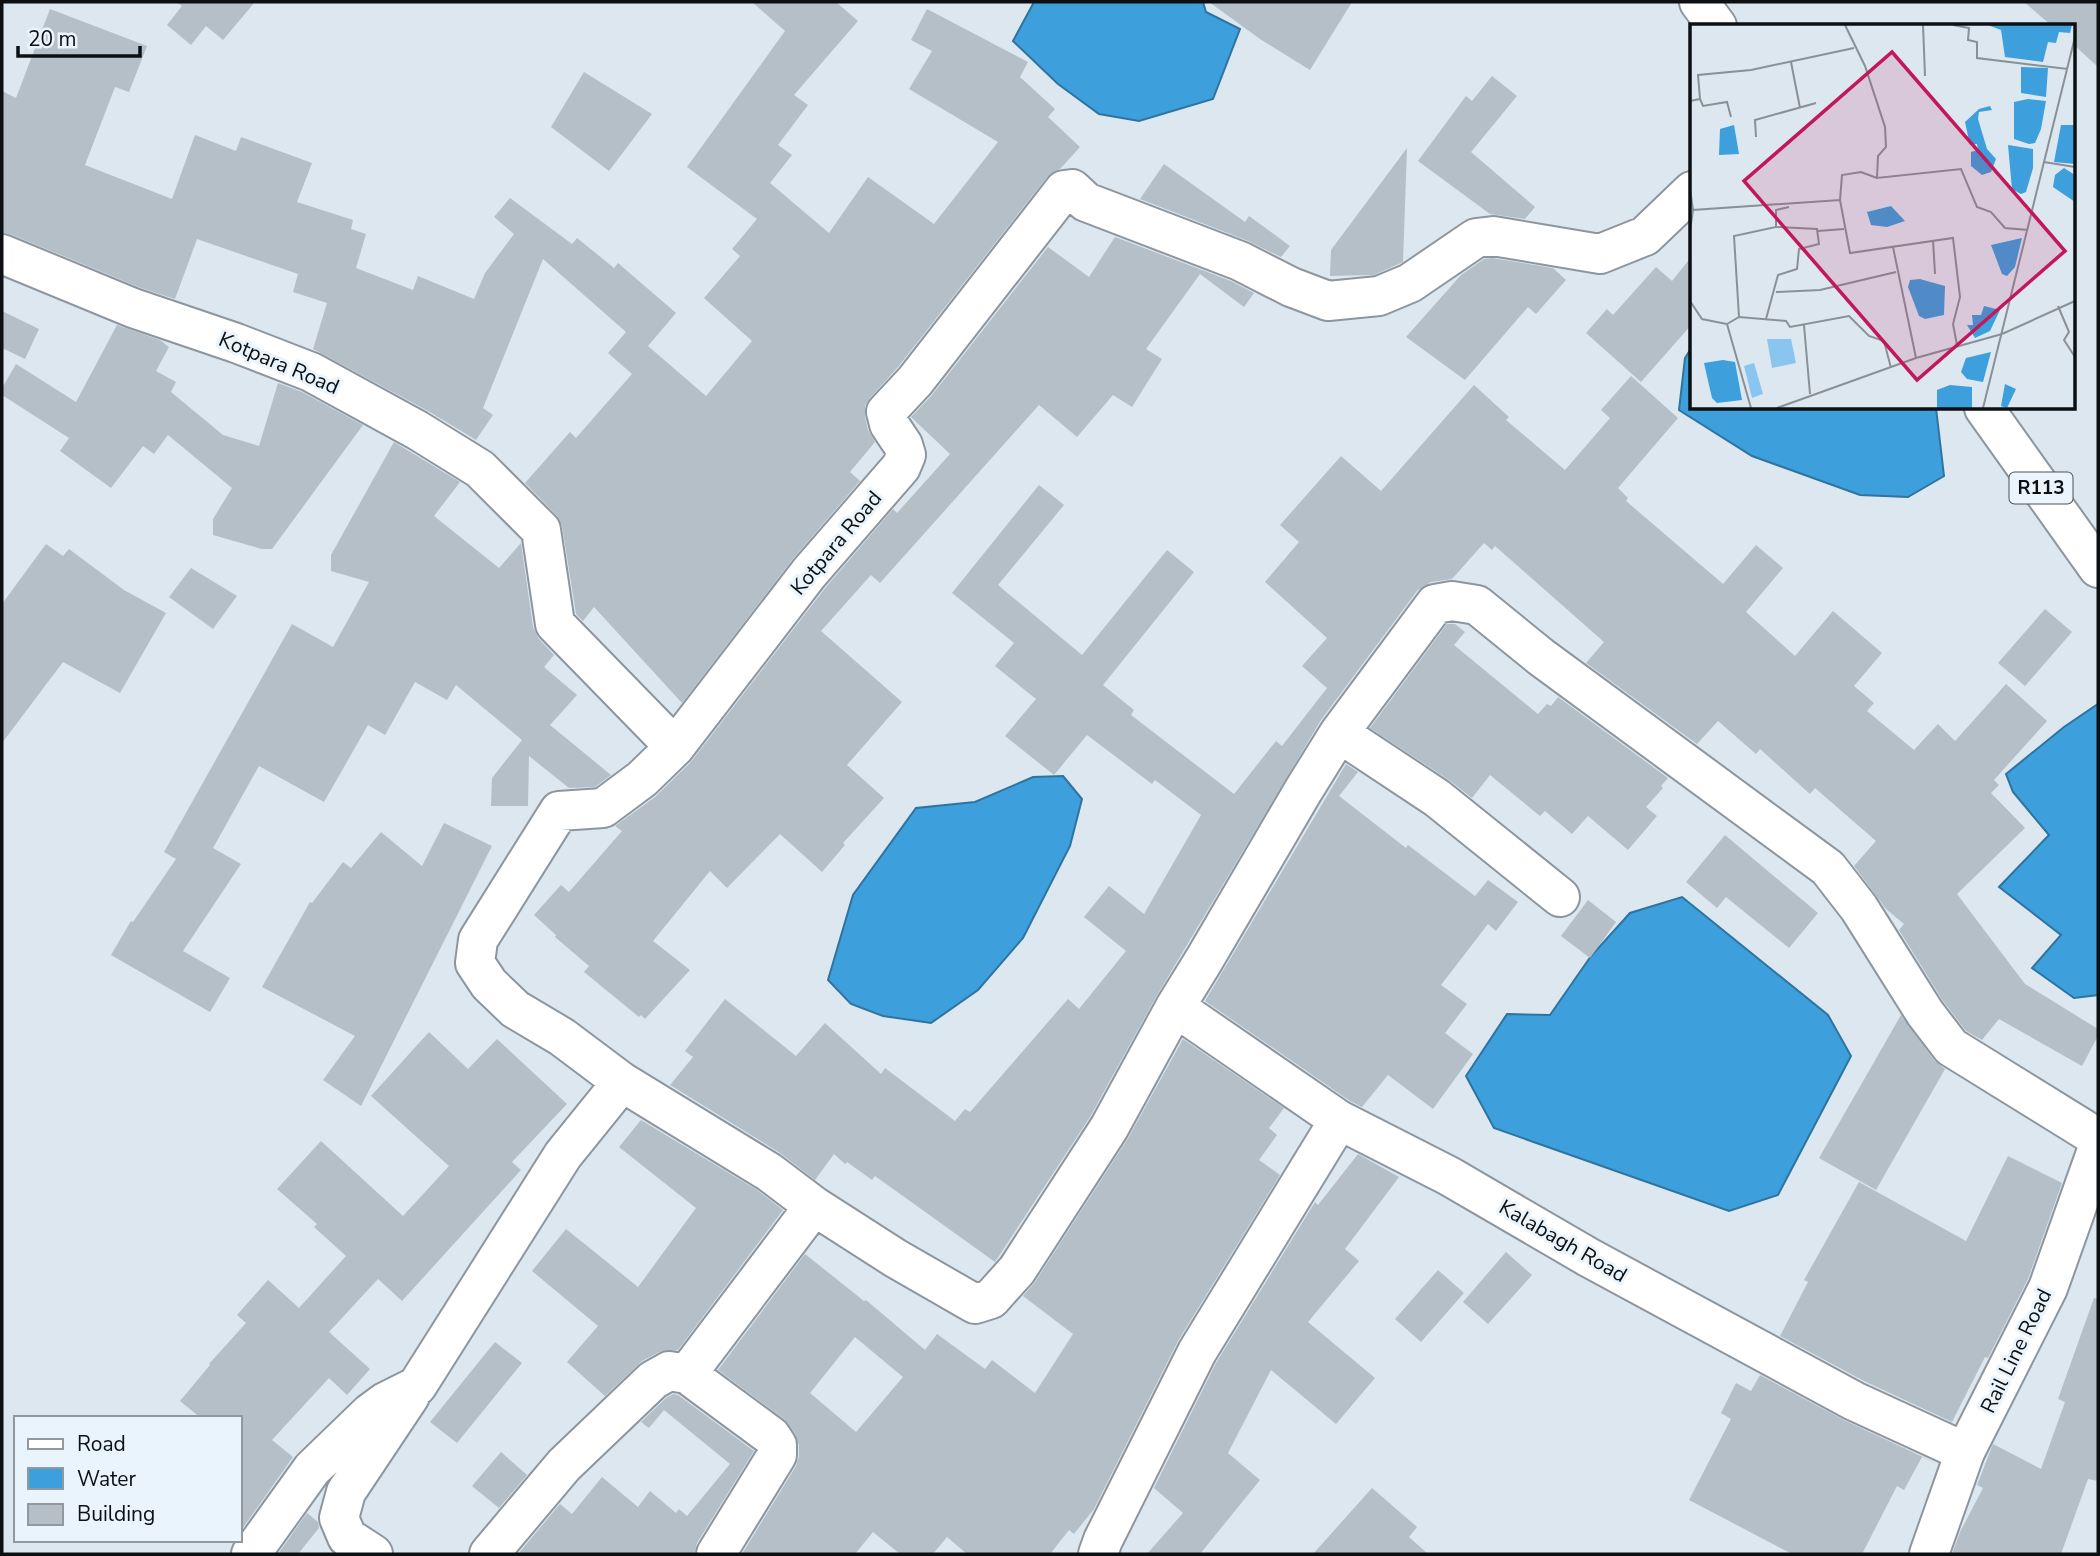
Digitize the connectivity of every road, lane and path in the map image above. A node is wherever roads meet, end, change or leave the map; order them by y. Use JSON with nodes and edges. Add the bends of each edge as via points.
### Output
{"nodes":[{"id":1,"x":1699,"y":2,"type":"edge"},
{"id":2,"x":1716,"y":24,"type":"edge"},
{"id":3,"x":1690,"y":193,"type":"edge"},
{"id":4,"x":2,"y":254,"type":"edge"},
{"id":5,"x":1985,"y":410,"type":"edge"},
{"id":6,"x":2098,"y":568,"type":"edge"},
{"id":7,"x":1339,"y":733,"type":"junction"},
{"id":8,"x":676,"y":747,"type":"junction"},
{"id":9,"x":1560,"y":897,"type":"dead end"},
{"id":10,"x":1175,"y":1007,"type":"junction"},
{"id":11,"x":622,"y":1082,"type":"junction"},
{"id":12,"x":1339,"y":1120,"type":"junction"},
{"id":13,"x":2098,"y":1138,"type":"edge"},
{"id":14,"x":2098,"y":1147,"type":"edge"},
{"id":15,"x":814,"y":1206,"type":"junction"},
{"id":16,"x":687,"y":1374,"type":"junction"},
{"id":17,"x":417,"y":1386,"type":"junction"},
{"id":18,"x":1965,"y":1452,"type":"junction"},
{"id":19,"x":251,"y":1554,"type":"edge"},
{"id":20,"x":373,"y":1554,"type":"edge"},
{"id":21,"x":489,"y":1554,"type":"edge"},
{"id":22,"x":716,"y":1554,"type":"edge"},
{"id":23,"x":1098,"y":1554,"type":"edge"},
{"id":24,"x":1929,"y":1554,"type":"edge"}],
"edges":[{"from":1,"to":2,"type":"street"},
{"from":3,"to":8,"type":"street","name":"Kotpara Road","via":[[1645,236],[1600,254],[1493,236],[1476,238],[1410,282],[1379,296],[1328,301],[1240,261],[1086,202],[1072,189],[1064,190],[915,382],[886,412],[906,455],[901,467],[809,573]]},
{"from":4,"to":8,"type":"street","name":"Kotpara Road","via":[[133,308],[311,372],[480,469],[541,530],[555,624]]},
{"from":5,"to":6,"type":"street","number":"R113"},
{"from":7,"to":9,"type":"street","via":[[1437,798]]},
{"from":7,"to":10,"type":"street"},
{"from":7,"to":13,"type":"street","via":[[1435,604],[1477,605],[1828,868],[1951,1047]]},
{"from":8,"to":11,"type":"street","via":[[603,808],[559,811],[478,940],[475,963],[514,1009],[562,1037]]},
{"from":10,"to":12,"type":"street","name":"Kalabagh Road"},
{"from":10,"to":15,"type":"street","via":[[1109,1128],[1017,1269],[991,1299],[975,1304]]},
{"from":11,"to":15,"type":"street","via":[[769,1172]]},
{"from":11,"to":17,"type":"street","via":[[563,1155]]},
{"from":12,"to":18,"type":"street","name":"Kalabagh Road","via":[[1450,1176],[1588,1257],[1854,1401]]},
{"from":12,"to":23,"type":"street","via":[[1197,1352]]},
{"from":14,"to":18,"type":"street","name":"Rail Line Road","via":[[2048,1288]]},
{"from":15,"to":16,"type":"street"},
{"from":16,"to":21,"type":"street","via":[[669,1371],[653,1380],[564,1465]]},
{"from":16,"to":22,"type":"street","via":[[777,1445],[777,1455]]},
{"from":17,"to":19,"type":"street","via":[[370,1413],[312,1469]]},
{"from":17,"to":20,"type":"street","via":[[346,1492],[339,1518],[347,1537]]},
{"from":18,"to":24,"type":"street","name":"Rail Line Road"}]}
